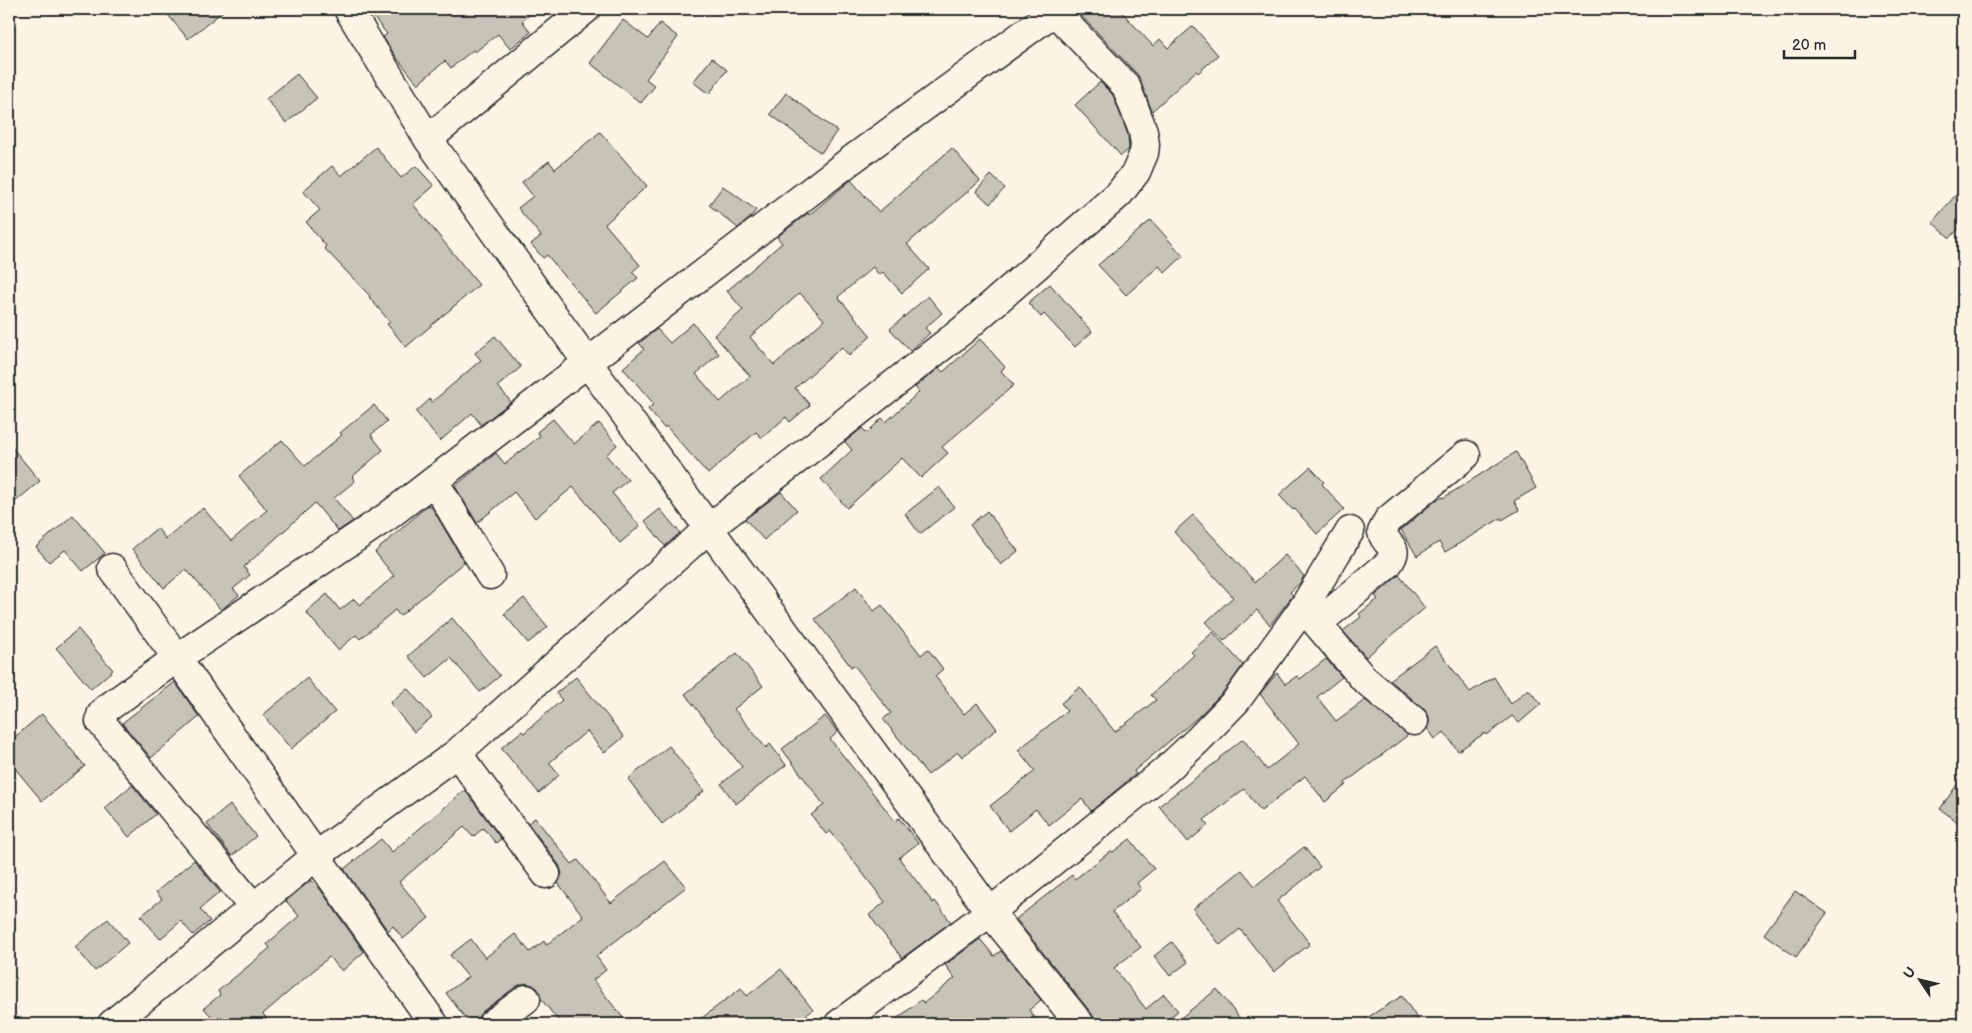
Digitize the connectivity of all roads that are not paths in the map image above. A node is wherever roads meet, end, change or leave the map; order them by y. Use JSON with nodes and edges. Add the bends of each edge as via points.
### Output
{"nodes":[{"id":1,"x":348,"y":9,"type":"edge"},
{"id":2,"x":586,"y":9,"type":"edge"},
{"id":3,"x":1054,"y":10,"type":"edge"},
{"id":4,"x":428,"y":139,"type":"junction"},
{"id":5,"x":587,"y":362,"type":"junction"},
{"id":6,"x":1466,"y":455,"type":"dead end"},
{"id":7,"x":434,"y":481,"type":"junction"},
{"id":8,"x":709,"y":528,"type":"junction"},
{"id":9,"x":1350,"y":531,"type":"dead end"},
{"id":10,"x":112,"y":568,"type":"dead end"},
{"id":11,"x":490,"y":575,"type":"dead end"},
{"id":12,"x":1310,"y":616,"type":"junction"},
{"id":13,"x":177,"y":658,"type":"junction"},
{"id":14,"x":1414,"y":721,"type":"dead end"},
{"id":15,"x":457,"y":753,"type":"junction"},
{"id":16,"x":316,"y":856,"type":"junction"},
{"id":17,"x":546,"y":874,"type":"dead end"},
{"id":18,"x":254,"y":908,"type":"junction"},
{"id":19,"x":990,"y":912,"type":"junction"},
{"id":20,"x":526,"y":999,"type":"dead end"},
{"id":21,"x":112,"y":1024,"type":"edge"},
{"id":22,"x":434,"y":1024,"type":"edge"},
{"id":23,"x":492,"y":1024,"type":"edge"},
{"id":24,"x":840,"y":1024,"type":"edge"},
{"id":25,"x":1080,"y":1024,"type":"edge"}],
"edges":[{"from":1,"to":4,"type":"street"},
{"from":2,"to":4,"type":"street"},
{"from":3,"to":5,"type":"street"},
{"from":3,"to":8,"type":"street","via":[[1126,86],[1144,137],[1144,153],[1136,172],[1119,194],[963,330]]},
{"from":4,"to":5,"type":"street"},
{"from":5,"to":7,"type":"street"},
{"from":5,"to":8,"type":"street"},
{"from":6,"to":12,"type":"street","via":[[1388,520],[1382,532],[1394,550],[1394,556],[1388,564]]},
{"from":7,"to":11,"type":"street"},
{"from":7,"to":13,"type":"street","via":[[388,516]]},
{"from":8,"to":15,"type":"street"},
{"from":8,"to":19,"type":"street"},
{"from":9,"to":12,"type":"street"},
{"from":10,"to":13,"type":"street"},
{"from":12,"to":14,"type":"street","via":[[1364,679]]},
{"from":12,"to":19,"type":"street","via":[[1236,701],[1165,771]]},
{"from":13,"to":16,"type":"street"},
{"from":13,"to":18,"type":"street","via":[[106,709],[100,721]]},
{"from":15,"to":16,"type":"street"},
{"from":15,"to":17,"type":"street"},
{"from":16,"to":18,"type":"street"},
{"from":16,"to":22,"type":"street"},
{"from":18,"to":21,"type":"street"},
{"from":19,"to":24,"type":"street"},
{"from":19,"to":25,"type":"street"},
{"from":20,"to":23,"type":"street"}]}
